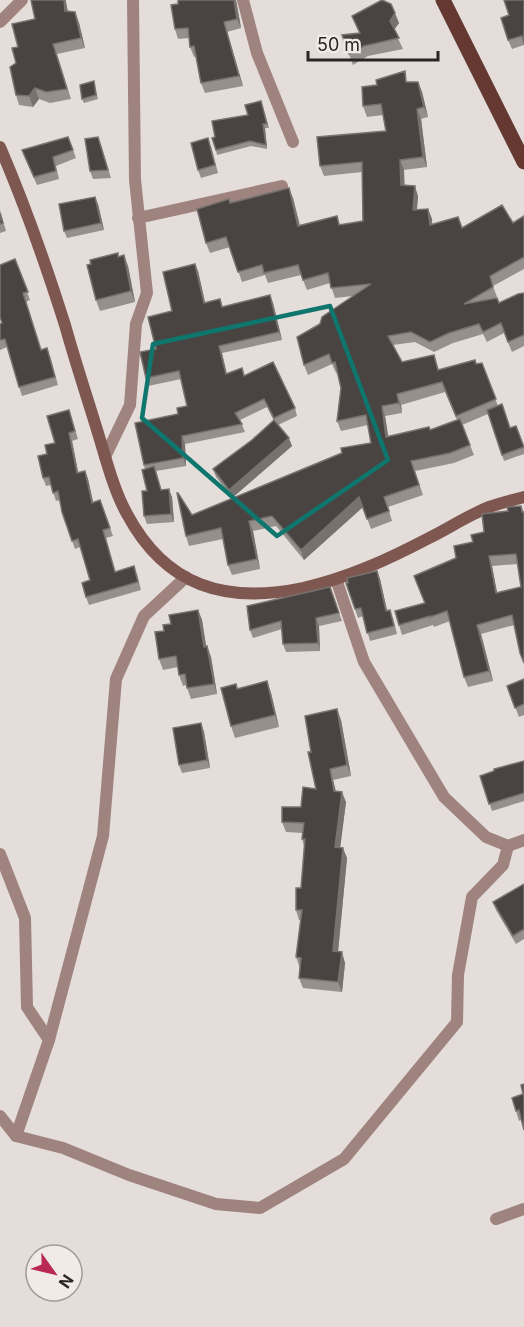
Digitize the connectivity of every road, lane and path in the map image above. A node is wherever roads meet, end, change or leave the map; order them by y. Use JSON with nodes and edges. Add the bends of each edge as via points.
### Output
{"nodes":[{"id":1,"x":22,"y":0,"type":"edge"},
{"id":2,"x":133,"y":0,"type":"edge"},
{"id":3,"x":243,"y":0,"type":"edge"},
{"id":4,"x":443,"y":0,"type":"edge"},
{"id":5,"x":0,"y":21,"type":"edge"},
{"id":6,"x":293,"y":142,"type":"dead end"},
{"id":7,"x":0,"y":147,"type":"edge"},
{"id":8,"x":524,"y":162,"type":"edge"},
{"id":9,"x":282,"y":186,"type":"dead end"},
{"id":10,"x":138,"y":218,"type":"junction"},
{"id":11,"x":105,"y":457,"type":"junction"},
{"id":12,"x":524,"y":497,"type":"edge"},
{"id":13,"x":186,"y":577,"type":"junction"},
{"id":14,"x":336,"y":579,"type":"junction"},
{"id":15,"x":524,"y":840,"type":"edge"},
{"id":16,"x":508,"y":846,"type":"junction"},
{"id":17,"x":0,"y":854,"type":"edge"},
{"id":18,"x":49,"y":1040,"type":"junction"},
{"id":19,"x":0,"y":1116,"type":"edge"},
{"id":20,"x":16,"y":1136,"type":"junction"},
{"id":21,"x":524,"y":1209,"type":"edge"},
{"id":22,"x":496,"y":1219,"type":"dead end"}],
"edges":[{"from":1,"to":5,"type":"street"},
{"from":2,"to":10,"type":"street"},
{"from":3,"to":6,"type":"street","via":[[257,53]]},
{"from":4,"to":8,"type":"main road"},
{"from":7,"to":11,"type":"main road","via":[[51,278]]},
{"from":9,"to":10,"type":"street"},
{"from":10,"to":11,"type":"street","via":[[147,293],[136,324],[130,405]]},
{"from":11,"to":13,"type":"main road","via":[[126,513],[139,533],[162,559]]},
{"from":12,"to":14,"type":"main road","via":[[488,507]]},
{"from":13,"to":14,"type":"main road","via":[[229,593],[254,595]]},
{"from":13,"to":18,"type":"street","via":[[144,616],[116,679],[103,836]]},
{"from":14,"to":16,"type":"street","via":[[364,662],[444,797],[486,837]]},
{"from":15,"to":16,"type":"street"},
{"from":16,"to":20,"type":"street","via":[[503,865],[472,897],[458,975],[457,1022],[344,1159],[260,1208],[216,1204],[63,1148]]},
{"from":17,"to":18,"type":"street","via":[[25,918],[27,1007]]},
{"from":18,"to":20,"type":"street"},
{"from":19,"to":20,"type":"street"},
{"from":21,"to":22,"type":"street"}]}
